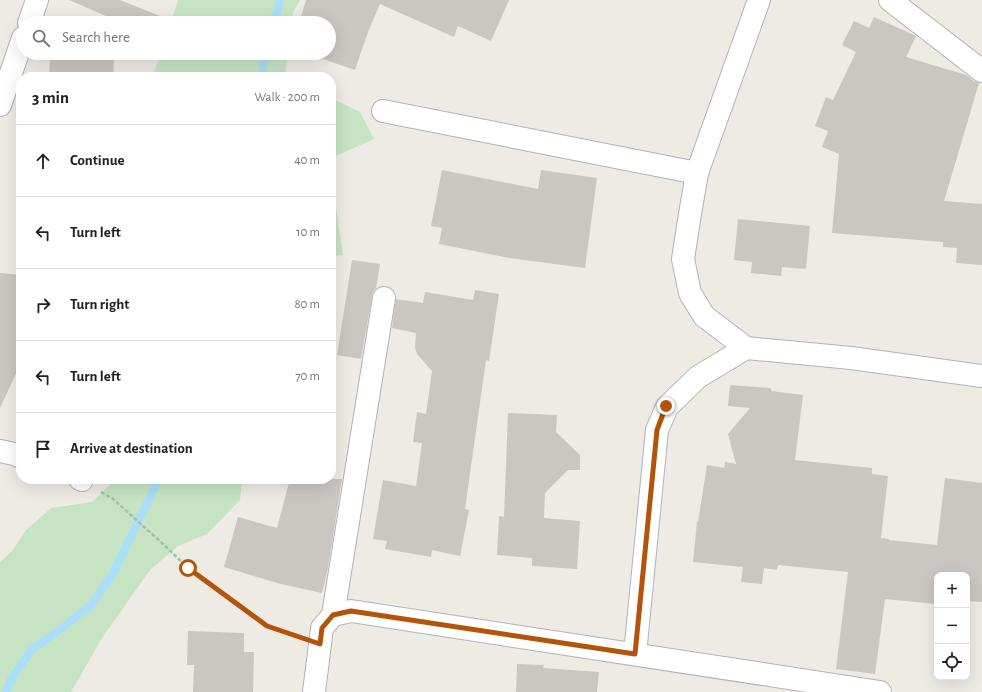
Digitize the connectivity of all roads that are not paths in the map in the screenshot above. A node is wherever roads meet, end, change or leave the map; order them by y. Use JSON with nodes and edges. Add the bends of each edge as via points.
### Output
{"nodes":[{"id":1,"x":37,"y":0,"type":"edge"},
{"id":2,"x":759,"y":0,"type":"edge"},
{"id":3,"x":890,"y":0,"type":"edge"},
{"id":4,"x":31,"y":16,"type":"edge"},
{"id":5,"x":16,"y":58,"type":"edge"},
{"id":6,"x":982,"y":71,"type":"edge"},
{"id":7,"x":0,"y":105,"type":"edge"},
{"id":8,"x":383,"y":111,"type":"dead end"},
{"id":9,"x":697,"y":174,"type":"junction"},
{"id":10,"x":384,"y":298,"type":"dead end"},
{"id":11,"x":746,"y":348,"type":"junction"},
{"id":12,"x":982,"y":376,"type":"edge"},
{"id":13,"x":0,"y":451,"type":"edge"},
{"id":14,"x":16,"y":455,"type":"edge"},
{"id":15,"x":333,"y":615,"type":"junction"},
{"id":16,"x":635,"y":654,"type":"junction"},
{"id":17,"x":314,"y":692,"type":"edge"},
{"id":18,"x":880,"y":692,"type":"edge"}],
"edges":[{"from":1,"to":4,"type":"street"},
{"from":2,"to":9,"type":"street"},
{"from":3,"to":6,"type":"street"},
{"from":5,"to":7,"type":"street"},
{"from":8,"to":9,"type":"street"},
{"from":9,"to":11,"type":"street","via":[[684,260],[690,293],[704,316]]},
{"from":10,"to":15,"type":"street"},
{"from":11,"to":12,"type":"street","via":[[851,358]]},
{"from":11,"to":16,"type":"street","via":[[698,377],[666,406],[657,430]]},
{"from":13,"to":14,"type":"street"},
{"from":15,"to":16,"type":"street","via":[[351,611]]},
{"from":15,"to":17,"type":"street","via":[[322,628]]},
{"from":16,"to":18,"type":"street"}]}
